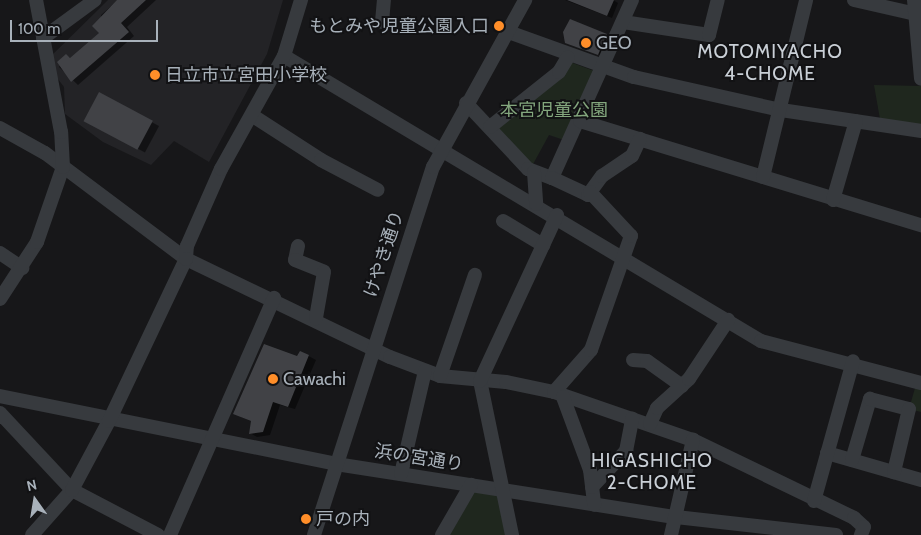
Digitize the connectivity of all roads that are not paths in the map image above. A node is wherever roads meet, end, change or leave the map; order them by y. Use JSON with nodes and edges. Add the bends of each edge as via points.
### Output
{"nodes":[{"id":1,"x":36,"y":0,"type":"edge"},
{"id":2,"x":94,"y":0,"type":"edge"},
{"id":3,"x":301,"y":0,"type":"edge"},
{"id":4,"x":384,"y":0,"type":"edge"},
{"id":5,"x":525,"y":0,"type":"edge"},
{"id":6,"x":632,"y":0,"type":"edge"},
{"id":7,"x":718,"y":0,"type":"edge"},
{"id":8,"x":806,"y":0,"type":"edge"},
{"id":9,"x":854,"y":0,"type":"edge"},
{"id":10,"x":914,"y":0,"type":"edge"},
{"id":11,"x":916,"y":14,"type":"junction"},
{"id":12,"x":382,"y":22,"type":"dead end"},
{"id":13,"x":624,"y":22,"type":"junction"},
{"id":14,"x":506,"y":31,"type":"junction"},
{"id":15,"x":43,"y":38,"type":"junction"},
{"id":16,"x":284,"y":56,"type":"junction"},
{"id":17,"x":568,"y":57,"type":"junction"},
{"id":18,"x":602,"y":70,"type":"junction"},
{"id":19,"x":921,"y":78,"type":"edge"},
{"id":20,"x":466,"y":103,"type":"junction"},
{"id":21,"x":781,"y":110,"type":"junction"},
{"id":22,"x":253,"y":116,"type":"junction"},
{"id":23,"x":580,"y":121,"type":"junction"},
{"id":24,"x":856,"y":121,"type":"junction"},
{"id":25,"x":490,"y":127,"type":"junction"},
{"id":26,"x":0,"y":128,"type":"edge"},
{"id":27,"x":921,"y":131,"type":"edge"},
{"id":28,"x":640,"y":139,"type":"junction"},
{"id":29,"x":441,"y":150,"type":"junction"},
{"id":30,"x":62,"y":167,"type":"junction"},
{"id":31,"x":534,"y":172,"type":"junction"},
{"id":32,"x":763,"y":177,"type":"junction"},
{"id":33,"x":552,"y":178,"type":"junction"},
{"id":34,"x":378,"y":190,"type":"dead end"},
{"id":35,"x":590,"y":192,"type":"junction"},
{"id":36,"x":833,"y":200,"type":"junction"},
{"id":37,"x":536,"y":204,"type":"junction"},
{"id":38,"x":557,"y":215,"type":"junction"},
{"id":39,"x":503,"y":221,"type":"dead end"},
{"id":40,"x":921,"y":225,"type":"edge"},
{"id":41,"x":543,"y":245,"type":"junction"},
{"id":42,"x":298,"y":246,"type":"dead end"},
{"id":43,"x":0,"y":253,"type":"edge"},
{"id":44,"x":624,"y":257,"type":"junction"},
{"id":45,"x":186,"y":259,"type":"junction"},
{"id":46,"x":22,"y":268,"type":"junction"},
{"id":47,"x":475,"y":275,"type":"dead end"},
{"id":48,"x":274,"y":298,"type":"junction"},
{"id":49,"x":0,"y":299,"type":"edge"},
{"id":50,"x":316,"y":318,"type":"junction"},
{"id":51,"x":728,"y":320,"type":"junction"},
{"id":52,"x":373,"y":347,"type":"junction"},
{"id":53,"x":633,"y":360,"type":"dead end"},
{"id":54,"x":853,"y":362,"type":"junction"},
{"id":55,"x":425,"y":371,"type":"junction"},
{"id":56,"x":440,"y":376,"type":"junction"},
{"id":57,"x":480,"y":381,"type":"junction"},
{"id":58,"x":921,"y":382,"type":"edge"},
{"id":59,"x":682,"y":386,"type":"junction"},
{"id":60,"x":559,"y":395,"type":"junction"},
{"id":61,"x":0,"y":396,"type":"edge"},
{"id":62,"x":0,"y":413,"type":"edge"},
{"id":63,"x":632,"y":419,"type":"junction"},
{"id":64,"x":109,"y":420,"type":"junction"},
{"id":65,"x":650,"y":424,"type":"junction"},
{"id":66,"x":694,"y":440,"type":"junction"},
{"id":67,"x":212,"y":441,"type":"junction"},
{"id":68,"x":827,"y":453,"type":"junction"},
{"id":69,"x":852,"y":460,"type":"junction"},
{"id":70,"x":336,"y":464,"type":"junction"},
{"id":71,"x":894,"y":472,"type":"junction"},
{"id":72,"x":400,"y":474,"type":"junction"},
{"id":73,"x":921,"y":480,"type":"edge"},
{"id":74,"x":471,"y":485,"type":"junction"},
{"id":75,"x":592,"y":487,"type":"junction"},
{"id":76,"x":72,"y":490,"type":"junction"},
{"id":77,"x":505,"y":491,"type":"junction"},
{"id":78,"x":814,"y":501,"type":"junction"},
{"id":79,"x":594,"y":505,"type":"junction"},
{"id":80,"x":676,"y":517,"type":"junction"},
{"id":81,"x":756,"y":530,"type":"edge"},
{"id":82,"x":32,"y":535,"type":"edge"},
{"id":83,"x":158,"y":535,"type":"edge"},
{"id":84,"x":170,"y":535,"type":"edge"},
{"id":85,"x":314,"y":535,"type":"edge"},
{"id":86,"x":442,"y":535,"type":"edge"},
{"id":87,"x":512,"y":535,"type":"edge"},
{"id":88,"x":671,"y":535,"type":"edge"},
{"id":89,"x":836,"y":535,"type":"edge"},
{"id":90,"x":861,"y":535,"type":"edge"}],
"edges":[{"from":1,"to":15,"type":"street"},
{"from":2,"to":15,"type":"street"},
{"from":3,"to":16,"type":"street"},
{"from":4,"to":12,"type":"street"},
{"from":5,"to":14,"type":"street","name":"けやき通り"},
{"from":6,"to":13,"type":"street"},
{"from":7,"to":13,"type":"street","via":[[709,35]]},
{"from":8,"to":21,"type":"street"},
{"from":9,"to":11,"type":"street"},
{"from":10,"to":11,"type":"street"},
{"from":11,"to":19,"type":"street"},
{"from":13,"to":18,"type":"street"},
{"from":14,"to":17,"type":"street"},
{"from":14,"to":20,"type":"street","name":"けやき通り"},
{"from":15,"to":30,"type":"street"},
{"from":16,"to":22,"type":"street"},
{"from":16,"to":29,"type":"street"},
{"from":17,"to":18,"type":"street"},
{"from":17,"to":25,"type":"street","via":[[559,72]]},
{"from":18,"to":21,"type":"street"},
{"from":18,"to":23,"type":"street"},
{"from":20,"to":25,"type":"street"},
{"from":20,"to":29,"type":"street","name":"けやき通り"},
{"from":21,"to":24,"type":"street"},
{"from":21,"to":32,"type":"street"},
{"from":22,"to":34,"type":"street","via":[[321,160]]},
{"from":22,"to":45,"type":"street","via":[[221,169]]},
{"from":23,"to":28,"type":"street"},
{"from":23,"to":33,"type":"street"},
{"from":24,"to":27,"type":"street"},
{"from":24,"to":36,"type":"street"},
{"from":25,"to":31,"type":"street"},
{"from":26,"to":30,"type":"street"},
{"from":28,"to":32,"type":"street"},
{"from":28,"to":35,"type":"street","via":[[632,156],[602,176]]},
{"from":29,"to":37,"type":"street"},
{"from":29,"to":52,"type":"street","name":"けやき通り"},
{"from":30,"to":45,"type":"street"},
{"from":30,"to":46,"type":"street","via":[[49,215]]},
{"from":31,"to":33,"type":"street"},
{"from":31,"to":37,"type":"street"},
{"from":32,"to":36,"type":"street"},
{"from":33,"to":35,"type":"street","via":[[588,196]]},
{"from":35,"to":44,"type":"street","via":[[631,236]]},
{"from":36,"to":40,"type":"street"},
{"from":37,"to":38,"type":"street"},
{"from":38,"to":41,"type":"street"},
{"from":38,"to":44,"type":"street"},
{"from":39,"to":41,"type":"street"},
{"from":41,"to":57,"type":"street"},
{"from":42,"to":50,"type":"street","via":[[295,260],[324,272]]},
{"from":43,"to":46,"type":"street"},
{"from":44,"to":51,"type":"street"},
{"from":44,"to":60,"type":"street","via":[[591,350]]},
{"from":45,"to":48,"type":"street"},
{"from":45,"to":64,"type":"street"},
{"from":46,"to":49,"type":"street"},
{"from":47,"to":56,"type":"street"},
{"from":48,"to":50,"type":"street"},
{"from":48,"to":67,"type":"street"},
{"from":50,"to":52,"type":"street"},
{"from":51,"to":54,"type":"street","via":[[761,341],[830,360]]},
{"from":51,"to":59,"type":"street"},
{"from":52,"to":55,"type":"street"},
{"from":52,"to":70,"type":"street","name":"けやき通り"},
{"from":53,"to":59,"type":"street","via":[[647,361]]},
{"from":54,"to":58,"type":"street"},
{"from":54,"to":68,"type":"street"},
{"from":55,"to":56,"type":"street"},
{"from":55,"to":72,"type":"street"},
{"from":56,"to":57,"type":"street"},
{"from":57,"to":60,"type":"street"},
{"from":57,"to":77,"type":"street"},
{"from":59,"to":65,"type":"street","via":[[657,408]]},
{"from":60,"to":63,"type":"street"},
{"from":60,"to":75,"type":"street"},
{"from":61,"to":64,"type":"street","name":"浜の宮通り"},
{"from":62,"to":76,"type":"street"},
{"from":63,"to":65,"type":"street"},
{"from":63,"to":75,"type":"street","via":[[626,451]]},
{"from":64,"to":67,"type":"street","name":"浜の宮通り"},
{"from":64,"to":76,"type":"street"},
{"from":65,"to":66,"type":"street","via":[[673,436]]},
{"from":66,"to":78,"type":"street"},
{"from":66,"to":80,"type":"street"},
{"from":67,"to":70,"type":"street","name":"浜の宮通り"},
{"from":67,"to":84,"type":"street"},
{"from":68,"to":69,"type":"street"},
{"from":68,"to":78,"type":"street"},
{"from":69,"to":71,"type":"street"},
{"from":69,"to":71,"type":"street","via":[[870,399],[909,408]]},
{"from":70,"to":72,"type":"street","name":"浜の宮通り"},
{"from":70,"to":85,"type":"street","name":"けやき通り"},
{"from":71,"to":73,"type":"street"},
{"from":72,"to":74,"type":"street","name":"浜の宮通り"},
{"from":74,"to":77,"type":"street","name":"浜の宮通り"},
{"from":74,"to":86,"type":"street"},
{"from":75,"to":79,"type":"street"},
{"from":76,"to":82,"type":"street"},
{"from":76,"to":83,"type":"street"},
{"from":77,"to":79,"type":"street","name":"浜の宮通り"},
{"from":77,"to":87,"type":"street"},
{"from":78,"to":90,"type":"street","via":[[854,518],[864,527]]},
{"from":79,"to":80,"type":"street","name":"浜の宮通り"},
{"from":80,"to":81,"type":"street","name":"浜の宮通り"},
{"from":80,"to":88,"type":"street"},
{"from":81,"to":89,"type":"street","name":"浜の宮通り"}]}
